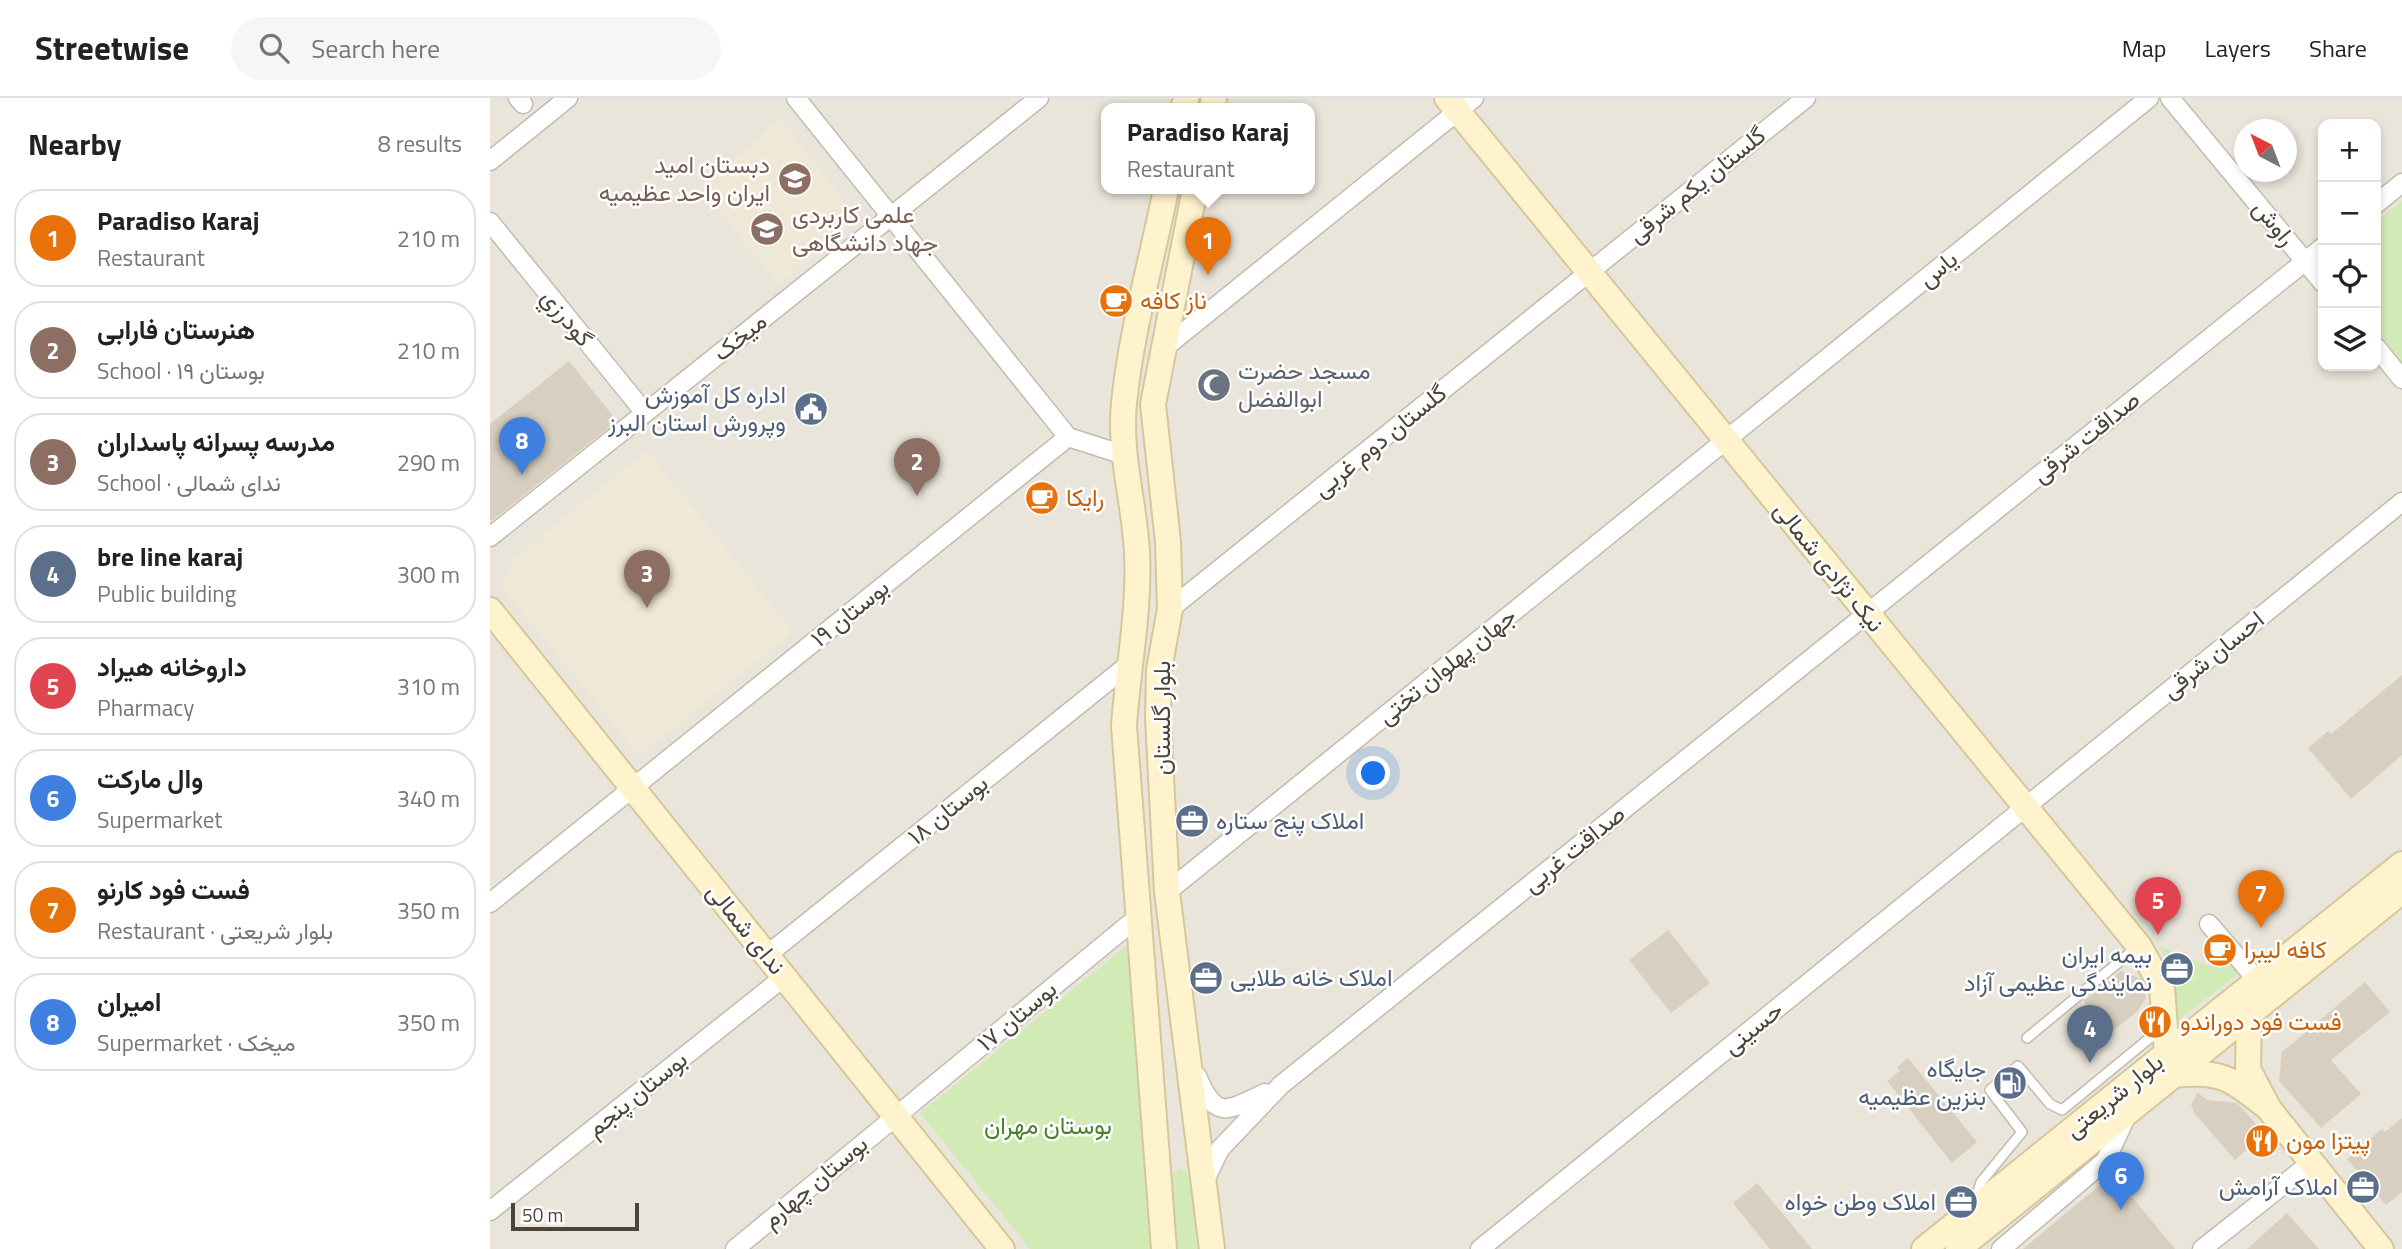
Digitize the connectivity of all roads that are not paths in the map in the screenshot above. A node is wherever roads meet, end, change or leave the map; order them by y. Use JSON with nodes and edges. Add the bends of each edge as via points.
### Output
{"nodes":[{"id":1,"x":568,"y":98,"type":"edge"},
{"id":2,"x":796,"y":98,"type":"edge"},
{"id":3,"x":1039,"y":98,"type":"edge"},
{"id":4,"x":1806,"y":98,"type":"edge"},
{"id":5,"x":2149,"y":98,"type":"edge"},
{"id":6,"x":2170,"y":98,"type":"edge"},
{"id":7,"x":1460,"y":102,"type":"edge"},
{"id":8,"x":490,"y":160,"type":"edge"},
{"id":9,"x":2402,"y":183,"type":"edge"},
{"id":10,"x":1165,"y":194,"type":"edge"},
{"id":11,"x":1194,"y":194,"type":"edge"},
{"id":12,"x":2381,"y":200,"type":"edge"},
{"id":13,"x":891,"y":216,"type":"junction"},
{"id":14,"x":490,"y":222,"type":"edge"},
{"id":15,"x":2318,"y":251,"type":"edge"},
{"id":16,"x":2305,"y":261,"type":"junction"},
{"id":17,"x":1589,"y":272,"type":"junction"},
{"id":18,"x":2318,"y":277,"type":"edge"},
{"id":19,"x":1163,"y":349,"type":"junction"},
{"id":20,"x":2381,"y":353,"type":"edge"},
{"id":21,"x":2402,"y":379,"type":"edge"},
{"id":22,"x":645,"y":413,"type":"junction"},
{"id":23,"x":1068,"y":437,"type":"junction"},
{"id":24,"x":1726,"y":440,"type":"junction"},
{"id":25,"x":1124,"y":455,"type":"junction"},
{"id":26,"x":2402,"y":502,"type":"edge"},
{"id":27,"x":490,"y":537,"type":"edge"},
{"id":28,"x":1170,"y":609,"type":"junction"},
{"id":29,"x":490,"y":610,"type":"edge"},
{"id":30,"x":1867,"y":614,"type":"junction"},
{"id":31,"x":1128,"y":664,"type":"junction"},
{"id":32,"x":632,"y":788,"type":"junction"},
{"id":33,"x":2025,"y":808,"type":"junction"},
{"id":34,"x":2402,"y":864,"type":"edge"},
{"id":35,"x":2402,"y":891,"type":"edge"},
{"id":36,"x":1167,"y":892,"type":"junction"},
{"id":37,"x":490,"y":903,"type":"edge"},
{"id":38,"x":1139,"y":916,"type":"junction"},
{"id":39,"x":2209,"y":924,"type":"dead end"},
{"id":40,"x":2139,"y":946,"type":"junction"},
{"id":41,"x":767,"y":955,"type":"junction"},
{"id":42,"x":784,"y":976,"type":"junction"},
{"id":43,"x":2258,"y":981,"type":"junction"},
{"id":44,"x":2249,"y":1014,"type":"junction"},
{"id":45,"x":2166,"y":1025,"type":"junction"},
{"id":46,"x":2027,"y":1038,"type":"dead end"},
{"id":47,"x":1186,"y":1051,"type":"junction"},
{"id":48,"x":2170,"y":1064,"type":"junction"},
{"id":49,"x":1281,"y":1085,"type":"junction"},
{"id":50,"x":2269,"y":1109,"type":"junction"},
{"id":51,"x":2128,"y":1112,"type":"junction"},
{"id":52,"x":896,"y":1116,"type":"junction"},
{"id":53,"x":2312,"y":1162,"type":"junction"},
{"id":54,"x":1202,"y":1182,"type":"junction"},
{"id":55,"x":1159,"y":1186,"type":"junction"},
{"id":56,"x":1973,"y":1210,"type":"junction"},
{"id":57,"x":490,"y":1211,"type":"edge"},
{"id":58,"x":735,"y":1249,"type":"edge"},
{"id":59,"x":1002,"y":1249,"type":"edge"},
{"id":60,"x":1164,"y":1249,"type":"edge"},
{"id":61,"x":1212,"y":1249,"type":"edge"},
{"id":62,"x":1480,"y":1249,"type":"edge"},
{"id":63,"x":1924,"y":1249,"type":"edge"},
{"id":64,"x":1958,"y":1249,"type":"edge"},
{"id":65,"x":2001,"y":1249,"type":"edge"},
{"id":66,"x":2202,"y":1249,"type":"edge"},
{"id":67,"x":2381,"y":1249,"type":"edge"}],
"edges":[{"from":1,"to":8,"type":"street"},
{"from":2,"to":13,"type":"street"},
{"from":3,"to":13,"type":"street","name":"میخک"},
{"from":4,"to":17,"type":"street","name":"گلستان یکم شرقی"},
{"from":5,"to":24,"type":"street","name":"یاس"},
{"from":6,"to":16,"type":"street","name":"راوش"},
{"from":7,"to":17,"type":"main road","name":"نیک نژادی شمالی"},
{"from":7,"to":19,"type":"street"},
{"from":9,"to":12,"type":"street"},
{"from":10,"to":25,"type":"main road","name":"بلوار گلستان","via":[[1124,404]]},
{"from":11,"to":19,"type":"main road","name":"بلوار گلستان"},
{"from":13,"to":22,"type":"street","name":"میخک"},
{"from":13,"to":23,"type":"street"},
{"from":14,"to":22,"type":"street","name":"گودرزي"},
{"from":15,"to":16,"type":"street","name":"صداقت شرقی"},
{"from":16,"to":18,"type":"street","name":"راوش"},
{"from":16,"to":30,"type":"street","name":"صداقت شرقی"},
{"from":17,"to":24,"type":"main road","name":"نیک نژادی شمالی"},
{"from":17,"to":28,"type":"street","name":"گلستان دوم غربی"},
{"from":19,"to":28,"type":"main road","name":"بلوار گلستان","via":[[1153,404],[1168,542]]},
{"from":20,"to":21,"type":"street"},
{"from":22,"to":27,"type":"street","name":"میخک"},
{"from":23,"to":25,"type":"street"},
{"from":23,"to":32,"type":"street","name":"بوستان ۱۹"},
{"from":24,"to":30,"type":"main road","name":"نیک نژادی شمالی"},
{"from":24,"to":36,"type":"street","name":"جهان پهلوان تختی"},
{"from":25,"to":31,"type":"main road","name":"بلوار گلستان","via":[[1137,549],[1138,611]]},
{"from":26,"to":33,"type":"street","name":"احسان شرقی"},
{"from":28,"to":36,"type":"main road","name":"بلوار گلستان","via":[[1159,670],[1158,718]]},
{"from":29,"to":32,"type":"main road","name":"ندای شمالی"},
{"from":30,"to":33,"type":"main road","name":"نیک نژادی شمالی"},
{"from":30,"to":49,"type":"street","name":"صداقت غربی"},
{"from":31,"to":38,"type":"main road","name":"بلوار گلستان","via":[[1124,726]]},
{"from":31,"to":41,"type":"street","name":"بوستان ۱۸"},
{"from":32,"to":37,"type":"street","name":"بوستان ۱۹"},
{"from":32,"to":41,"type":"main road","name":"ندای شمالی"},
{"from":33,"to":40,"type":"main road","name":"نیک نژادی شمالی"},
{"from":33,"to":62,"type":"street","name":"حسینی"},
{"from":34,"to":43,"type":"main road","name":"بلوار شریعتی"},
{"from":35,"to":44,"type":"main road","name":"بلوار شریعتی"},
{"from":36,"to":47,"type":"main road","name":"بلوار گلستان"},
{"from":38,"to":52,"type":"street","name":"بوستان ۱۷"},
{"from":38,"to":55,"type":"main road","name":"بلوار گلستان"},
{"from":39,"to":43,"type":"street"},
{"from":40,"to":45,"type":"main road","name":"نیک نژادی شمالی","via":[[2161,987]]},
{"from":40,"to":46,"type":"lane"},
{"from":41,"to":42,"type":"main road","name":"ندای شمالی"},
{"from":42,"to":52,"type":"main road","name":"ندای شمالی"},
{"from":42,"to":57,"type":"street","name":"بوستان پنجم"},
{"from":43,"to":48,"type":"main road","name":"بلوار شریعتی"},
{"from":44,"to":48,"type":"main road","name":"بلوار شریعتی"},
{"from":44,"to":50,"type":"main road","via":[[2248,1069]]},
{"from":45,"to":48,"type":"main road","name":"نیک نژادی شمالی"},
{"from":45,"to":56,"type":"lane","via":[[2062,1110],[2050,1104],[2018,1066],[1990,1090],[2022,1132],[1981,1182]]},
{"from":47,"to":49,"type":"street","name":"صداقت غربی","via":[[1206,1099],[1220,1110]]},
{"from":47,"to":54,"type":"main road","name":"بلوار گلستان"},
{"from":48,"to":50,"type":"main road","via":[[2219,1075]]},
{"from":48,"to":51,"type":"main road","name":"بلوار شریعتی"},
{"from":48,"to":56,"type":"main road","name":"بلوار شریعتی"},
{"from":49,"to":54,"type":"street","name":"صداقت غربی","via":[[1220,1149]]},
{"from":50,"to":53,"type":"main road"},
{"from":51,"to":64,"type":"main road","name":"بلوار شریعتی"},
{"from":51,"to":65,"type":"street","via":[[2106,1160]]},
{"from":52,"to":58,"type":"street","name":"بوستان چهارم"},
{"from":52,"to":59,"type":"main road","name":"ندای شمالی"},
{"from":53,"to":66,"type":"street"},
{"from":53,"to":67,"type":"main road"},
{"from":54,"to":55,"type":"main road","via":[[1193,1163],[1180,1158],[1168,1164]]},
{"from":54,"to":61,"type":"main road","name":"بلوار گلستان"},
{"from":55,"to":60,"type":"main road","name":"بلوار گلستان"},
{"from":56,"to":63,"type":"main road","name":"بلوار شریعتی"}]}
